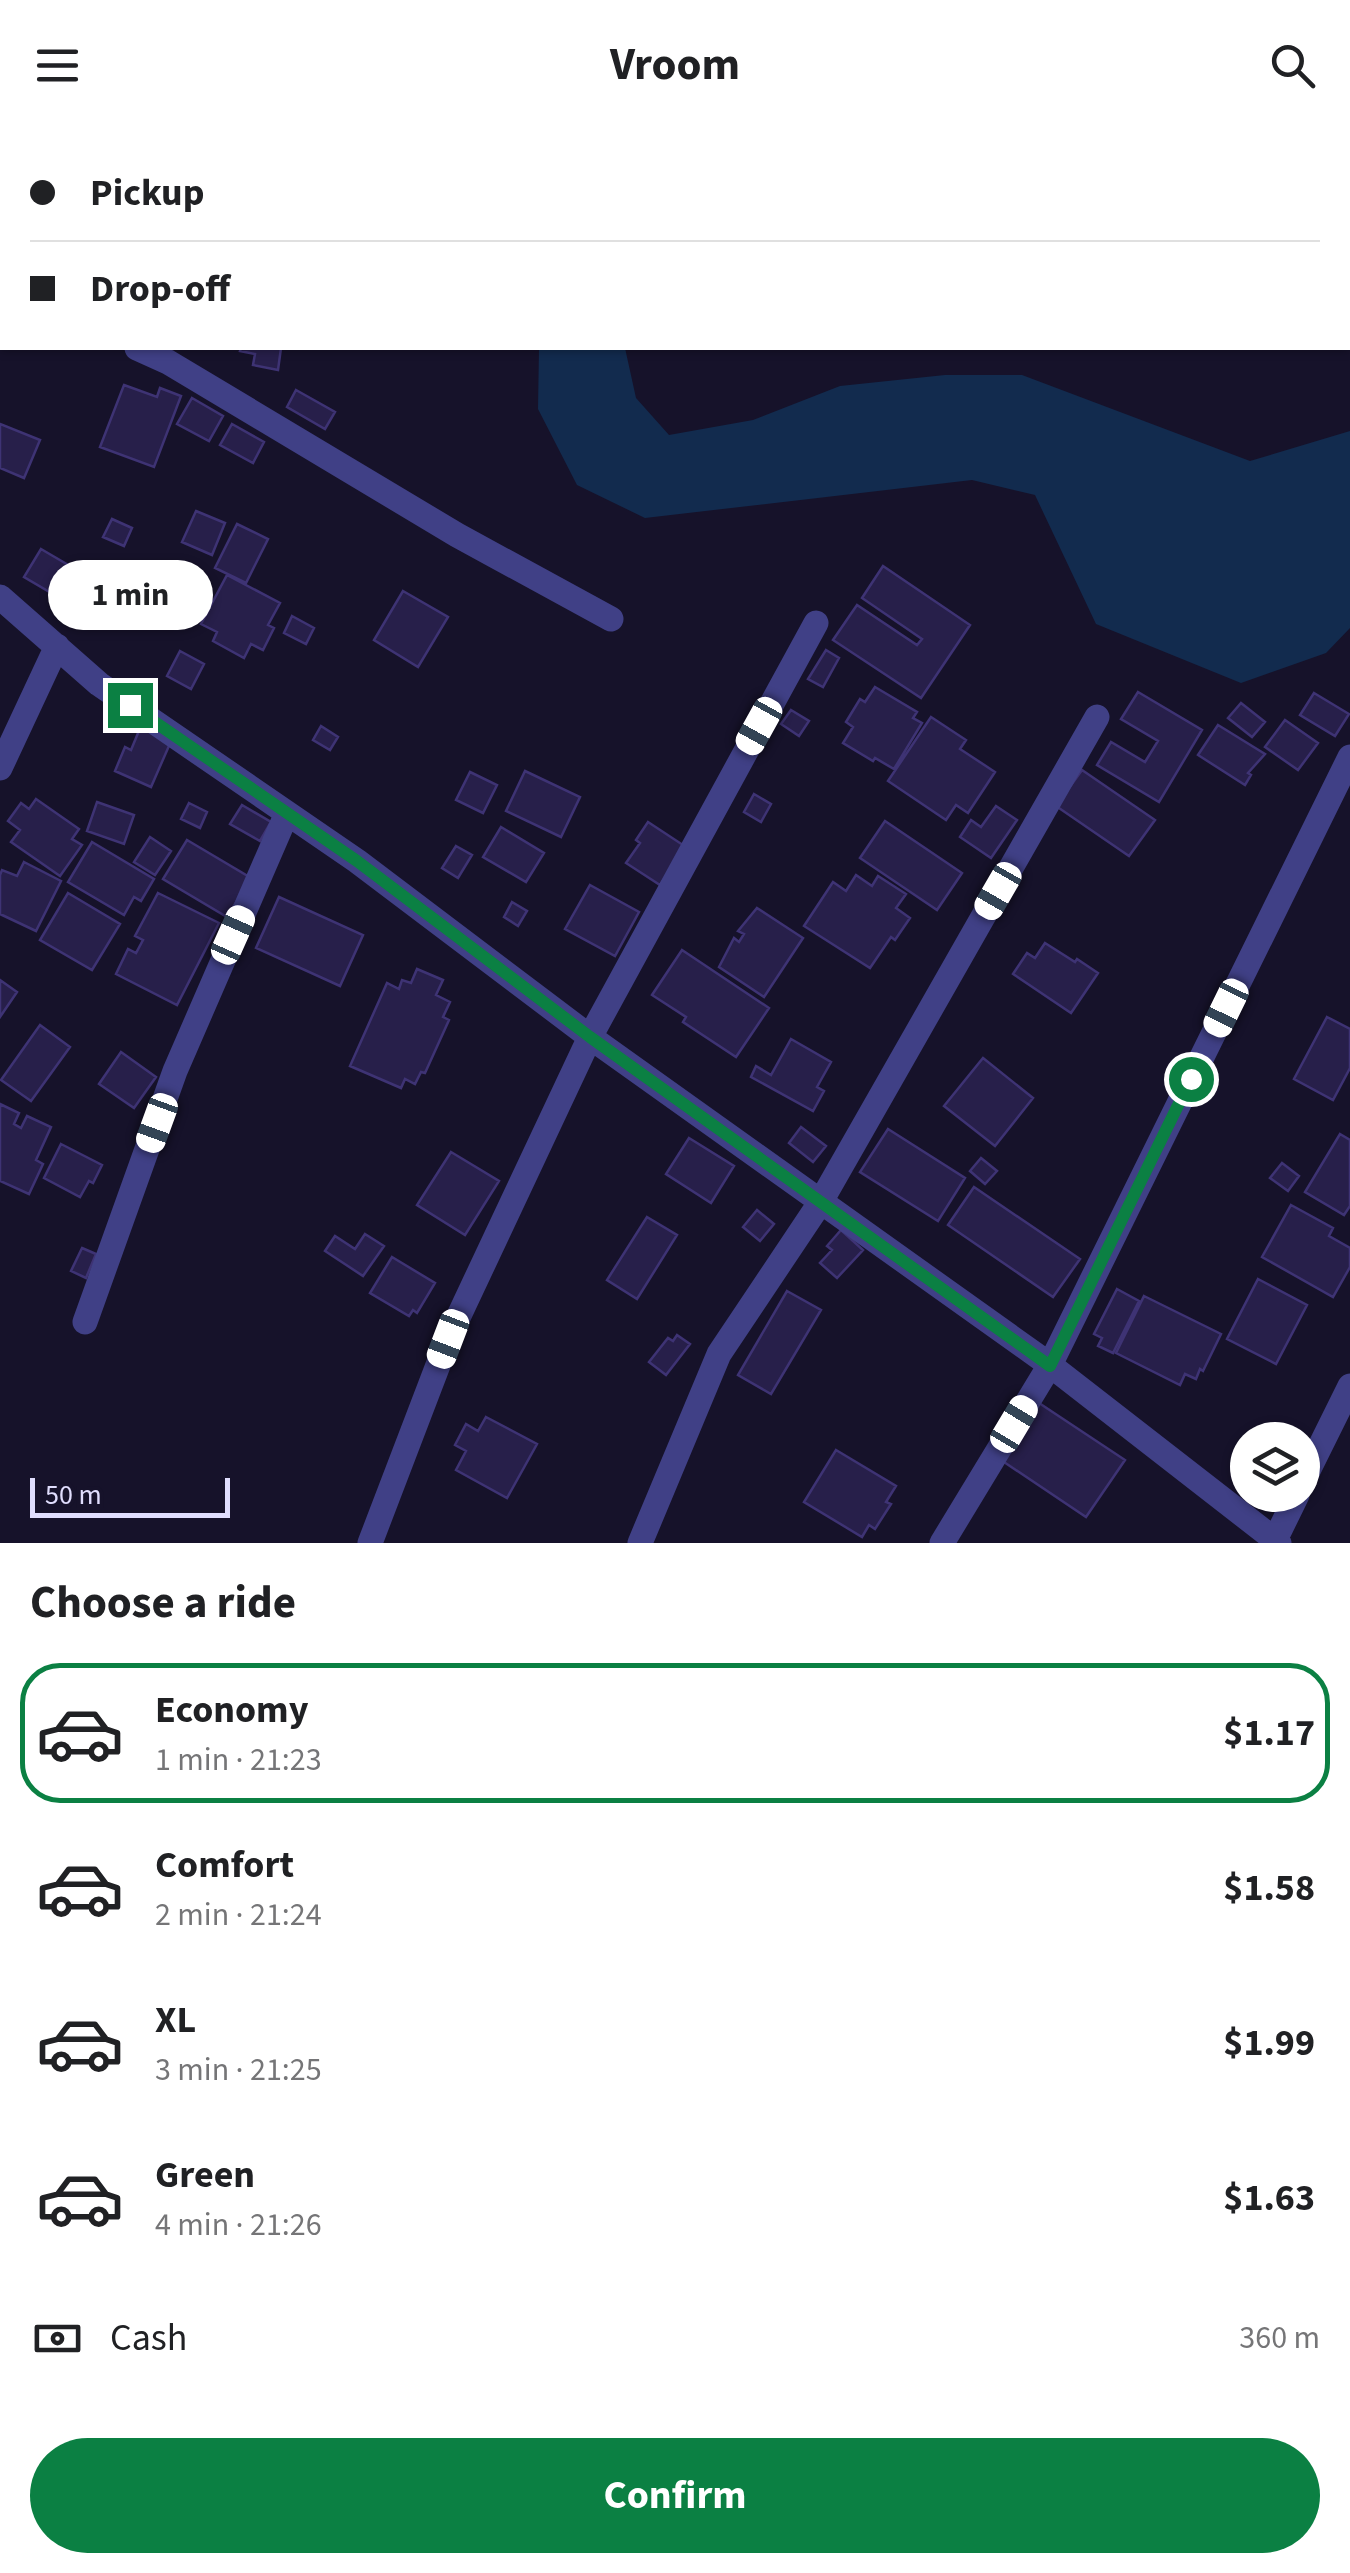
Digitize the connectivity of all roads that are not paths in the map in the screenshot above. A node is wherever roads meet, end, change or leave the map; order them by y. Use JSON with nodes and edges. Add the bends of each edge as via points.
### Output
{"nodes":[{"id":1,"x":141,"y":350,"type":"edge"},
{"id":2,"x":0,"y":597,"type":"edge"},
{"id":3,"x":611,"y":619,"type":"dead end"},
{"id":4,"x":816,"y":623,"type":"dead end"},
{"id":5,"x":57,"y":646,"type":"junction"},
{"id":6,"x":1096,"y":718,"type":"dead end"},
{"id":7,"x":1350,"y":758,"type":"edge"},
{"id":8,"x":0,"y":768,"type":"edge"},
{"id":9,"x":287,"y":813,"type":"junction"},
{"id":10,"x":590,"y":1037,"type":"junction"},
{"id":11,"x":820,"y":1203,"type":"junction"},
{"id":12,"x":85,"y":1322,"type":"dead end"},
{"id":13,"x":1050,"y":1366,"type":"junction"},
{"id":14,"x":1350,"y":1386,"type":"edge"},
{"id":15,"x":1320,"y":1447,"type":"edge"},
{"id":16,"x":1283,"y":1512,"type":"edge"},
{"id":17,"x":1263,"y":1537,"type":"edge"},
{"id":18,"x":370,"y":1543,"type":"edge"},
{"id":19,"x":640,"y":1543,"type":"edge"},
{"id":20,"x":942,"y":1543,"type":"edge"}],
"edges":[{"from":1,"to":3,"type":"street"},
{"from":2,"to":5,"type":"street"},
{"from":4,"to":10,"type":"street"},
{"from":5,"to":8,"type":"street"},
{"from":5,"to":9,"type":"street","via":[[99,684]]},
{"from":6,"to":11,"type":"street"},
{"from":7,"to":13,"type":"street"},
{"from":9,"to":10,"type":"street"},
{"from":9,"to":12,"type":"street","via":[[175,1071]]},
{"from":10,"to":11,"type":"street"},
{"from":10,"to":18,"type":"street","via":[[448,1339]]},
{"from":11,"to":13,"type":"street"},
{"from":11,"to":19,"type":"street","via":[[719,1354]]},
{"from":13,"to":17,"type":"street"},
{"from":13,"to":20,"type":"street"},
{"from":14,"to":15,"type":"street"},
{"from":16,"to":17,"type":"street"}]}
